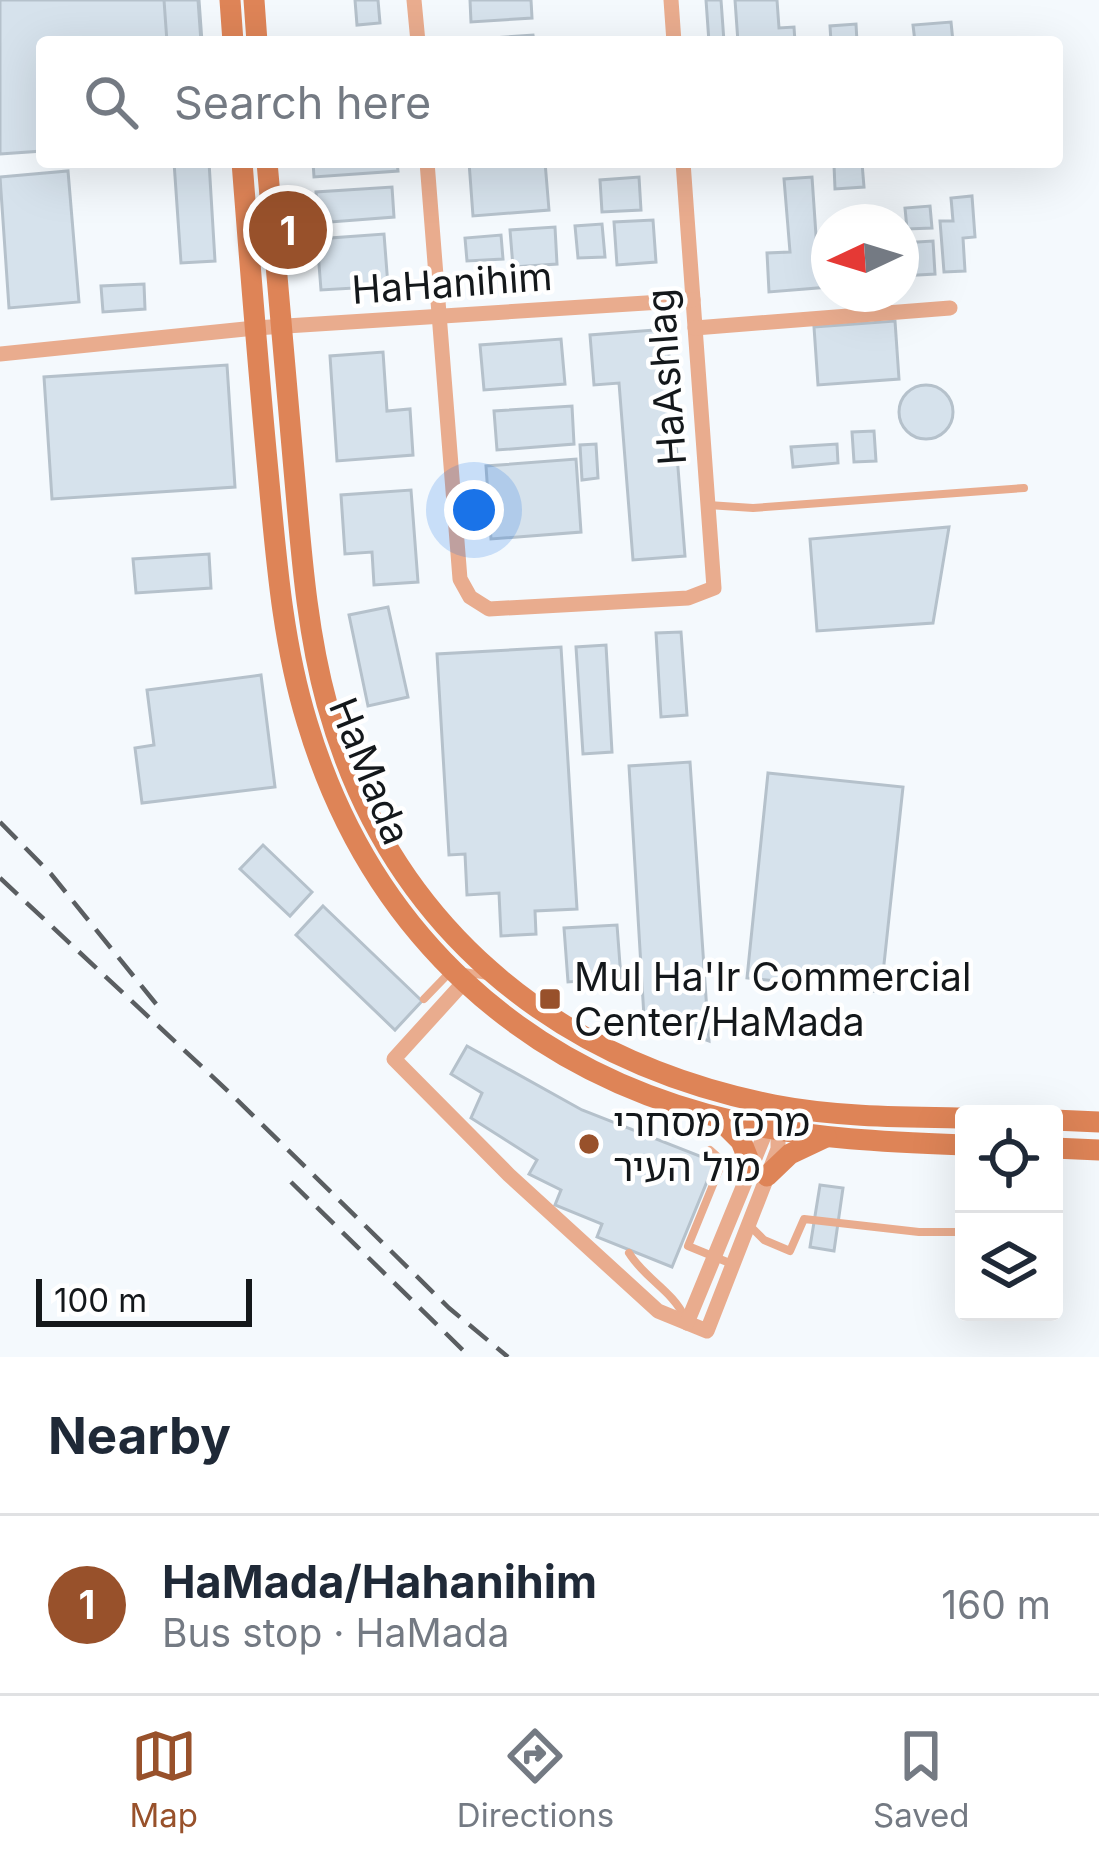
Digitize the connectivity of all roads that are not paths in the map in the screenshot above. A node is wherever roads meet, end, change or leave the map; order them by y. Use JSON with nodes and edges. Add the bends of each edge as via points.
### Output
{"nodes":[{"id":1,"x":230,"y":0,"type":"edge"},
{"id":2,"x":254,"y":0,"type":"edge"},
{"id":3,"x":414,"y":0,"type":"edge"},
{"id":4,"x":671,"y":0,"type":"edge"},
{"id":5,"x":233,"y":36,"type":"edge"},
{"id":6,"x":257,"y":36,"type":"edge"},
{"id":7,"x":417,"y":36,"type":"edge"},
{"id":8,"x":674,"y":36,"type":"edge"},
{"id":9,"x":242,"y":168,"type":"edge"},
{"id":10,"x":268,"y":168,"type":"edge"},
{"id":11,"x":428,"y":168,"type":"edge"},
{"id":12,"x":683,"y":168,"type":"edge"},
{"id":13,"x":693,"y":300,"type":"junction"},
{"id":14,"x":950,"y":308,"type":"dead end"},
{"id":15,"x":440,"y":317,"type":"junction"},
{"id":16,"x":281,"y":326,"type":"junction"},
{"id":17,"x":255,"y":328,"type":"junction"},
{"id":18,"x":695,"y":328,"type":"junction"},
{"id":19,"x":0,"y":354,"type":"edge"},
{"id":20,"x":1024,"y":488,"type":"dead end"},
{"id":21,"x":708,"y":505,"type":"junction"},
{"id":22,"x":458,"y":976,"type":"junction"},
{"id":23,"x":497,"y":979,"type":"junction"},
{"id":24,"x":424,"y":999,"type":"dead end"},
{"id":25,"x":778,"y":1106,"type":"junction"},
{"id":26,"x":718,"y":1117,"type":"junction"},
{"id":27,"x":955,"y":1118,"type":"edge"},
{"id":28,"x":1063,"y":1120,"type":"edge"},
{"id":29,"x":1099,"y":1122,"type":"edge"},
{"id":30,"x":773,"y":1129,"type":"junction"},
{"id":31,"x":826,"y":1137,"type":"junction"},
{"id":32,"x":955,"y":1146,"type":"edge"},
{"id":33,"x":1063,"y":1148,"type":"edge"},
{"id":34,"x":710,"y":1150,"type":"dead end"},
{"id":35,"x":1099,"y":1150,"type":"edge"},
{"id":36,"x":759,"y":1171,"type":"junction"},
{"id":37,"x":749,"y":1225,"type":"junction"},
{"id":38,"x":955,"y":1232,"type":"edge"},
{"id":39,"x":629,"y":1252,"type":"dead end"},
{"id":40,"x":714,"y":1257,"type":"junction"},
{"id":41,"x":734,"y":1264,"type":"junction"},
{"id":42,"x":687,"y":1323,"type":"junction"}],
"edges":[{"from":1,"to":5,"type":"street"},
{"from":2,"to":6,"type":"street"},
{"from":3,"to":7,"type":"street"},
{"from":4,"to":8,"type":"street"},
{"from":9,"to":17,"type":"street","name":"HaMada"},
{"from":10,"to":16,"type":"street","name":"HaMada"},
{"from":11,"to":15,"type":"street"},
{"from":12,"to":13,"type":"street","name":"HaAshlag"},
{"from":13,"to":15,"type":"street","name":"HaHanihim"},
{"from":13,"to":18,"type":"street","name":"HaAshlag"},
{"from":14,"to":18,"type":"street"},
{"from":15,"to":16,"type":"street","name":"HaHanihim"},
{"from":15,"to":21,"type":"street","name":"HaAshlag","via":[[460,579],[470,597],[488,609],[688,598],[713,588]]},
{"from":16,"to":17,"type":"street","name":"HaHanihim"},
{"from":16,"to":23,"type":"street","name":"HaMada","via":[[314,643],[338,736],[395,860]]},
{"from":17,"to":19,"type":"street","name":"HaHanihim"},
{"from":17,"to":22,"type":"street","name":"HaMada","via":[[284,613],[306,720],[368,866]]},
{"from":18,"to":21,"type":"street","name":"HaAshlag"},
{"from":20,"to":21,"type":"lane"},
{"from":22,"to":23,"type":"lane"},
{"from":22,"to":24,"type":"lane"},
{"from":22,"to":26,"type":"street","name":"HaMada","via":[[578,1064]]},
{"from":22,"to":42,"type":"street","via":[[394,1059],[658,1311]]},
{"from":23,"to":25,"type":"street","name":"HaMada","via":[[636,1065]]},
{"from":25,"to":27,"type":"street","name":"HaMada"},
{"from":25,"to":30,"type":"street"},
{"from":26,"to":30,"type":"street","name":"HaMada"},
{"from":26,"to":36,"type":"street"},
{"from":28,"to":29,"type":"street"},
{"from":30,"to":31,"type":"street","name":"HaMada"},
{"from":30,"to":36,"type":"street"},
{"from":31,"to":32,"type":"street","name":"HaMada"},
{"from":31,"to":36,"type":"street"},
{"from":33,"to":35,"type":"street"},
{"from":34,"to":40,"type":"lane","via":[[719,1170],[688,1246]]},
{"from":36,"to":37,"type":"street"},
{"from":36,"to":40,"type":"street"},
{"from":37,"to":38,"type":"lane","via":[[790,1251],[804,1219]]},
{"from":37,"to":41,"type":"street"},
{"from":39,"to":42,"type":"lane","via":[[676,1299]]},
{"from":40,"to":41,"type":"lane"},
{"from":40,"to":42,"type":"street"},
{"from":41,"to":42,"type":"street","via":[[707,1331]]}]}
